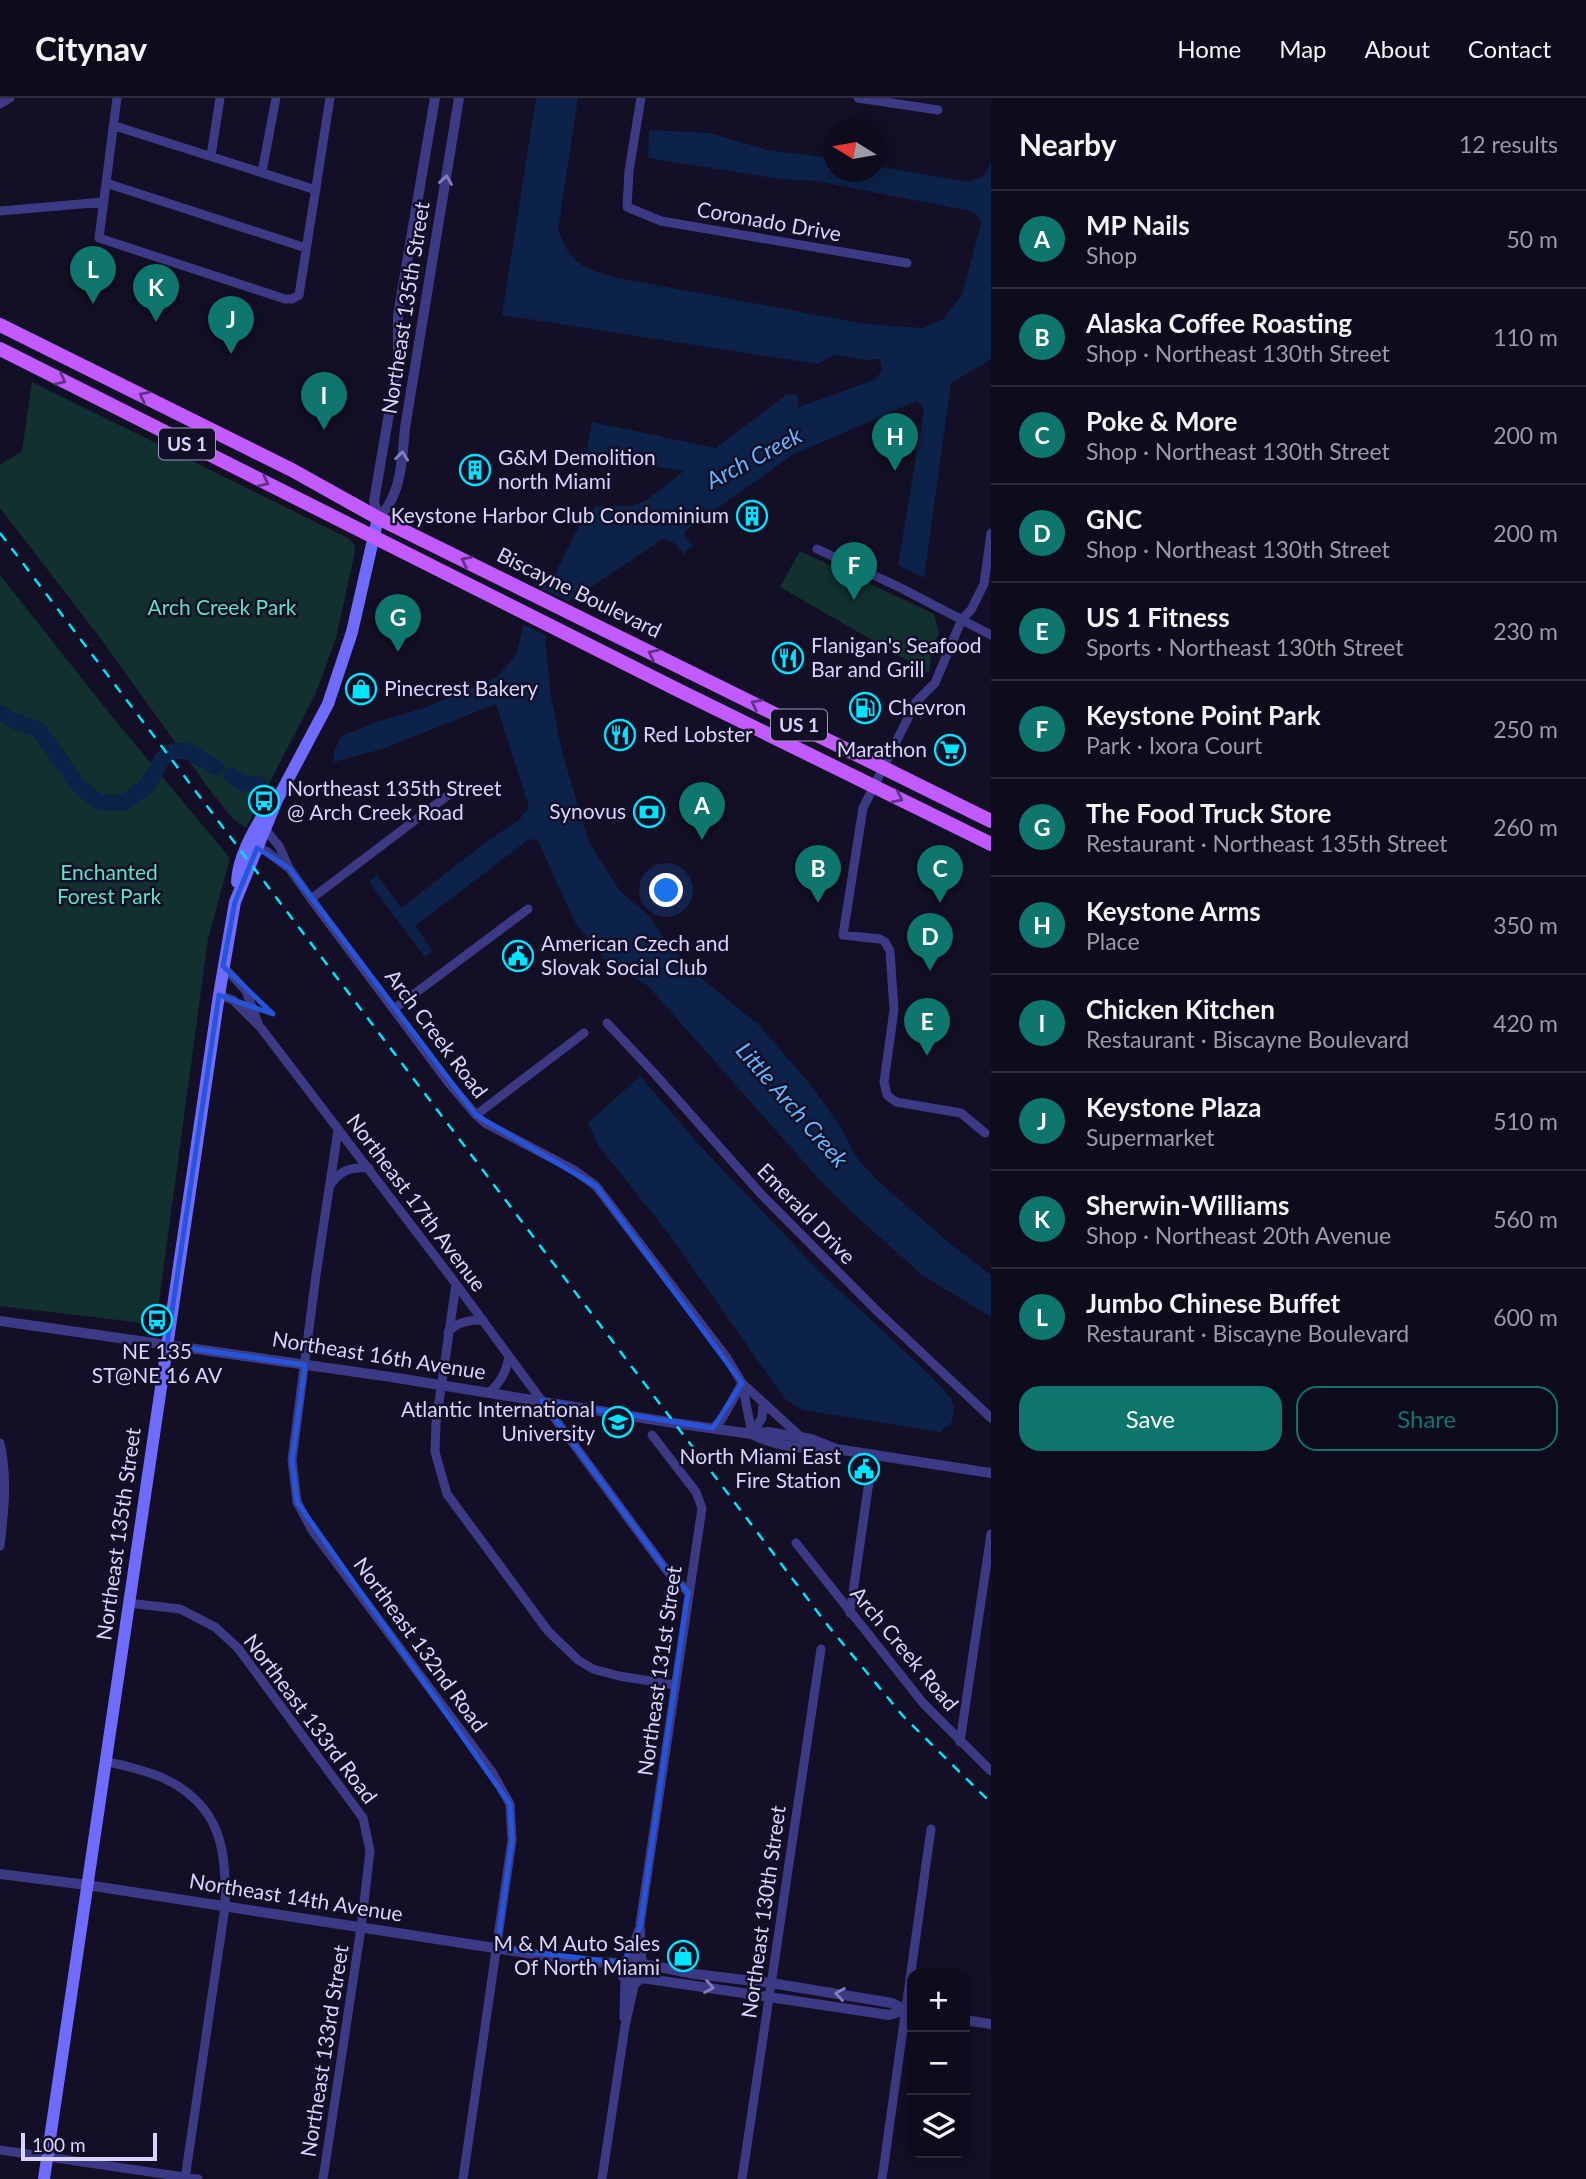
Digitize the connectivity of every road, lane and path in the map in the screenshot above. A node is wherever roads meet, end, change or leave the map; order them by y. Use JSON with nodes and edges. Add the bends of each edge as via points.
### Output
{"nodes":[{"id":1,"x":10,"y":98,"type":"edge"},
{"id":2,"x":219,"y":98,"type":"edge"},
{"id":3,"x":276,"y":98,"type":"edge"},
{"id":4,"x":330,"y":98,"type":"edge"},
{"id":5,"x":435,"y":98,"type":"edge"},
{"id":6,"x":459,"y":98,"type":"edge"},
{"id":7,"x":641,"y":98,"type":"edge"},
{"id":8,"x":858,"y":98,"type":"edge"},
{"id":9,"x":119,"y":99,"type":"edge"},
{"id":10,"x":0,"y":104,"type":"edge"},
{"id":11,"x":938,"y":110,"type":"dead end"},
{"id":12,"x":115,"y":126,"type":"junction"},
{"id":13,"x":211,"y":156,"type":"junction"},
{"id":14,"x":262,"y":172,"type":"junction"},
{"id":15,"x":106,"y":183,"type":"junction"},
{"id":16,"x":316,"y":190,"type":"junction"},
{"id":17,"x":104,"y":202,"type":"junction"},
{"id":18,"x":0,"y":211,"type":"edge"},
{"id":19,"x":306,"y":248,"type":"junction"},
{"id":20,"x":907,"y":263,"type":"dead end"},
{"id":21,"x":1,"y":328,"type":"edge"},
{"id":22,"x":0,"y":349,"type":"edge"},
{"id":23,"x":185,"y":417,"type":"junction"},
{"id":24,"x":176,"y":438,"type":"junction"},
{"id":25,"x":378,"y":518,"type":"junction"},
{"id":26,"x":991,"y":533,"type":"edge"},
{"id":27,"x":374,"y":538,"type":"junction"},
{"id":28,"x":817,"y":548,"type":"dead end"},
{"id":29,"x":962,"y":619,"type":"junction"},
{"id":30,"x":991,"y":635,"type":"edge"},
{"id":31,"x":883,"y":767,"type":"junction"},
{"id":32,"x":873,"y":786,"type":"junction"},
{"id":33,"x":451,"y":793,"type":"dead end"},
{"id":34,"x":277,"y":800,"type":"junction"},
{"id":35,"x":991,"y":821,"type":"edge"},
{"id":36,"x":265,"y":829,"type":"junction"},
{"id":37,"x":991,"y":844,"type":"edge"},
{"id":38,"x":257,"y":848,"type":"junction"},
{"id":39,"x":289,"y":867,"type":"junction"},
{"id":40,"x":237,"y":896,"type":"junction"},
{"id":41,"x":311,"y":899,"type":"junction"},
{"id":42,"x":528,"y":909,"type":"dead end"},
{"id":43,"x":223,"y":966,"type":"junction"},
{"id":44,"x":219,"y":995,"type":"junction"},
{"id":45,"x":394,"y":1009,"type":"junction"},
{"id":46,"x":607,"y":1023,"type":"dead end"},
{"id":47,"x":260,"y":1027,"type":"junction"},
{"id":48,"x":584,"y":1033,"type":"dead end"},
{"id":49,"x":476,"y":1115,"type":"junction"},
{"id":50,"x":338,"y":1130,"type":"junction"},
{"id":51,"x":985,"y":1133,"type":"dead end"},
{"id":52,"x":369,"y":1168,"type":"junction"},
{"id":53,"x":329,"y":1186,"type":"junction"},
{"id":54,"x":456,"y":1284,"type":"junction"},
{"id":55,"x":483,"y":1320,"type":"junction"},
{"id":56,"x":0,"y":1321,"type":"edge"},
{"id":57,"x":448,"y":1332,"type":"junction"},
{"id":58,"x":167,"y":1345,"type":"junction"},
{"id":59,"x":509,"y":1356,"type":"junction"},
{"id":60,"x":304,"y":1365,"type":"junction"},
{"id":61,"x":742,"y":1383,"type":"junction"},
{"id":62,"x":440,"y":1384,"type":"junction"},
{"id":63,"x":489,"y":1393,"type":"junction"},
{"id":64,"x":542,"y":1401,"type":"junction"},
{"id":65,"x":763,"y":1404,"type":"junction"},
{"id":66,"x":991,"y":1419,"type":"edge"},
{"id":67,"x":713,"y":1428,"type":"junction"},
{"id":68,"x":752,"y":1434,"type":"junction"},
{"id":69,"x":652,"y":1435,"type":"dead end"},
{"id":70,"x":802,"y":1438,"type":"junction"},
{"id":71,"x":0,"y":1443,"type":"edge"},
{"id":72,"x":836,"y":1448,"type":"junction"},
{"id":73,"x":873,"y":1454,"type":"junction"},
{"id":74,"x":991,"y":1473,"type":"edge"},
{"id":75,"x":991,"y":1534,"type":"edge"},
{"id":76,"x":796,"y":1543,"type":"dead end"},
{"id":77,"x":0,"y":1546,"type":"edge"},
{"id":78,"x":688,"y":1592,"type":"junction"},
{"id":79,"x":128,"y":1603,"type":"junction"},
{"id":80,"x":850,"y":1613,"type":"junction"},
{"id":81,"x":821,"y":1649,"type":"dead end"},
{"id":82,"x":676,"y":1685,"type":"junction"},
{"id":83,"x":960,"y":1742,"type":"junction"},
{"id":84,"x":105,"y":1761,"type":"junction"},
{"id":85,"x":991,"y":1771,"type":"edge"},
{"id":86,"x":931,"y":1829,"type":"dead end"},
{"id":87,"x":0,"y":1874,"type":"edge"},
{"id":88,"x":87,"y":1885,"type":"junction"},
{"id":89,"x":225,"y":1907,"type":"junction"},
{"id":90,"x":640,"y":1927,"type":"junction"},
{"id":91,"x":361,"y":1928,"type":"junction"},
{"id":92,"x":497,"y":1948,"type":"junction"},
{"id":93,"x":643,"y":1963,"type":"junction"},
{"id":94,"x":625,"y":1969,"type":"junction"},
{"id":95,"x":914,"y":1969,"type":"edge"},
{"id":96,"x":640,"y":1979,"type":"junction"},
{"id":97,"x":771,"y":1983,"type":"junction"},
{"id":98,"x":769,"y":1997,"type":"junction"},
{"id":99,"x":907,"y":2010,"type":"edge"},
{"id":100,"x":907,"y":2011,"type":"edge"},
{"id":101,"x":970,"y":2021,"type":"edge"},
{"id":102,"x":907,"y":2023,"type":"edge"},
{"id":103,"x":991,"y":2024,"type":"edge"},
{"id":104,"x":625,"y":2026,"type":"junction"},
{"id":105,"x":0,"y":2150,"type":"edge"},
{"id":106,"x":47,"y":2156,"type":"junction"},
{"id":107,"x":185,"y":2178,"type":"edge"},
{"id":108,"x":44,"y":2179,"type":"edge"},
{"id":109,"x":198,"y":2179,"type":"edge"},
{"id":110,"x":323,"y":2179,"type":"edge"},
{"id":111,"x":463,"y":2179,"type":"edge"},
{"id":112,"x":603,"y":2179,"type":"edge"},
{"id":113,"x":742,"y":2179,"type":"edge"},
{"id":114,"x":882,"y":2179,"type":"edge"}],
"edges":[{"from":1,"to":10,"type":"street"},
{"from":2,"to":13,"type":"street"},
{"from":3,"to":14,"type":"street"},
{"from":4,"to":16,"type":"street"},
{"from":5,"to":25,"type":"street","name":"Northeast 135th Street","via":[[398,315],[398,361],[374,501]]},
{"from":25,"to":6,"type":"street","name":"Northeast 135th Street","one_way":true,"via":[[388,509],[398,482]]},
{"from":7,"to":20,"type":"street","name":"Coronado Drive","via":[[627,207],[661,222]]},
{"from":8,"to":11,"type":"street"},
{"from":9,"to":12,"type":"street"},
{"from":12,"to":13,"type":"street"},
{"from":12,"to":15,"type":"street"},
{"from":13,"to":14,"type":"street"},
{"from":14,"to":16,"type":"street"},
{"from":15,"to":17,"type":"street"},
{"from":15,"to":19,"type":"street"},
{"from":16,"to":19,"type":"street"},
{"from":17,"to":18,"type":"street"},
{"from":17,"to":19,"type":"street","via":[[99,238],[285,299],[299,295]]},
{"from":23,"to":21,"type":"main road","name":"Biscayne Boulevard","number":"US 1","one_way":true},
{"from":22,"to":24,"type":"main road","name":"Biscayne Boulevard","number":"US 1","one_way":true},
{"from":23,"to":24,"type":"main road"},
{"from":23,"to":25,"type":"main road","name":"Biscayne Boulevard","number":"US 1"},
{"from":24,"to":27,"type":"main road","name":"Biscayne Boulevard","number":"US 1","one_way":true},
{"from":25,"to":27,"type":"main road","name":"Northeast 135th Street"},
{"from":31,"to":25,"type":"main road","name":"Biscayne Boulevard","number":"US 1","one_way":true},
{"from":26,"to":29,"type":"street","via":[[984,584]]},
{"from":27,"to":32,"type":"main road","name":"Biscayne Boulevard","number":"US 1"},
{"from":27,"to":34,"type":"main road","name":"Northeast 135th Street","via":[[352,632],[328,704]]},
{"from":28,"to":29,"type":"street"},
{"from":29,"to":30,"type":"street"},
{"from":29,"to":31,"type":"street","via":[[935,683],[916,702]]},
{"from":31,"to":32,"type":"street"},
{"from":31,"to":35,"type":"main road","name":"Biscayne Boulevard","number":"US 1"},
{"from":32,"to":37,"type":"main road","name":"Biscayne Boulevard","number":"US 1","one_way":true},
{"from":32,"to":51,"type":"street","via":[[863,808],[843,935],[880,939],[890,951],[894,1010],[884,1082],[887,1095],[896,1102],[961,1113]]},
{"from":33,"to":41,"type":"street"},
{"from":34,"to":36,"type":"main road","name":"Northeast 135th Street"},
{"from":34,"to":40,"type":"main road","name":"Northeast 135th Street","via":[[256,827],[244,854]]},
{"from":36,"to":38,"type":"main road","name":"Northeast 135th Street"},
{"from":36,"to":39,"type":"street","name":"Arch Creek Road"},
{"from":38,"to":39,"type":"street","name":"Arch Creek Road"},
{"from":38,"to":40,"type":"main road","name":"Northeast 135th Street"},
{"from":39,"to":41,"type":"street","name":"Arch Creek Road"},
{"from":40,"to":43,"type":"main road","name":"Northeast 135th Street"},
{"from":41,"to":45,"type":"street","name":"Arch Creek Road"},
{"from":42,"to":45,"type":"street"},
{"from":43,"to":44,"type":"main road","name":"Northeast 135th Street"},
{"from":43,"to":47,"type":"street","name":"Northeast 17th Avenue","via":[[246,991]]},
{"from":44,"to":47,"type":"street","name":"Northeast 17th Avenue","via":[[233,1000]]},
{"from":44,"to":58,"type":"main road","name":"Northeast 135th Street"},
{"from":45,"to":49,"type":"street","name":"Arch Creek Road"},
{"from":46,"to":66,"type":"street","name":"Emerald Drive","via":[[761,1194]]},
{"from":47,"to":50,"type":"street","name":"Northeast 17th Avenue"},
{"from":48,"to":49,"type":"street"},
{"from":49,"to":61,"type":"street","name":"Arch Creek Road","via":[[596,1186]]},
{"from":50,"to":52,"type":"street","name":"Northeast 17th Avenue"},
{"from":50,"to":53,"type":"street","name":"Northeast 132nd Road"},
{"from":52,"to":53,"type":"street","via":[[343,1171]]},
{"from":52,"to":54,"type":"street","name":"Northeast 17th Avenue"},
{"from":53,"to":60,"type":"street","name":"Northeast 132nd Road"},
{"from":54,"to":55,"type":"street","name":"Northeast 17th Avenue"},
{"from":54,"to":57,"type":"street"},
{"from":55,"to":57,"type":"street","via":[[464,1322]]},
{"from":55,"to":59,"type":"street","name":"Northeast 17th Avenue"},
{"from":56,"to":58,"type":"street","name":"Northeast 16th Avenue"},
{"from":57,"to":62,"type":"street"},
{"from":58,"to":60,"type":"street","name":"Northeast 16th Avenue"},
{"from":58,"to":79,"type":"main road","name":"Northeast 135th Street"},
{"from":59,"to":63,"type":"street","via":[[500,1383]]},
{"from":59,"to":64,"type":"street","name":"Northeast 17th Avenue"},
{"from":60,"to":62,"type":"street","name":"Northeast 16th Avenue"},
{"from":60,"to":92,"type":"street","name":"Northeast 132nd Road","via":[[292,1460],[297,1502],[312,1530],[492,1772],[510,1804],[512,1840]]},
{"from":61,"to":65,"type":"street","name":"Arch Creek Road"},
{"from":61,"to":67,"type":"street"},
{"from":61,"to":68,"type":"street","name":"Arch Creek Road"},
{"from":62,"to":63,"type":"street","name":"Northeast 16th Avenue"},
{"from":62,"to":82,"type":"street","via":[[435,1452],[447,1494],[548,1631],[593,1669]]},
{"from":63,"to":64,"type":"street","name":"Northeast 16th Avenue"},
{"from":64,"to":67,"type":"street","name":"Northeast 16th Avenue"},
{"from":64,"to":78,"type":"street","name":"Northeast 17th Avenue","via":[[667,1571]]},
{"from":65,"to":68,"type":"street","via":[[762,1418]]},
{"from":65,"to":70,"type":"street","name":"Arch Creek Road"},
{"from":67,"to":68,"type":"street","name":"Northeast 16th Avenue"},
{"from":68,"to":70,"type":"street","name":"Northeast 16th Avenue"},
{"from":68,"to":72,"type":"street","name":"Northeast 16th Avenue","via":[[767,1442]]},
{"from":69,"to":78,"type":"street","name":"Northeast 131st Street","via":[[696,1492],[702,1508]]},
{"from":70,"to":72,"type":"street","name":"Northeast 16th Avenue"},
{"from":71,"to":77,"type":"street","via":[[5,1494]]},
{"from":72,"to":73,"type":"street","name":"Northeast 16th Avenue"},
{"from":73,"to":74,"type":"street","name":"Northeast 16th Avenue"},
{"from":73,"to":80,"type":"street"},
{"from":75,"to":83,"type":"street"},
{"from":76,"to":80,"type":"street","name":"Arch Creek Road"},
{"from":78,"to":82,"type":"street","name":"Northeast 131st Street"},
{"from":79,"to":84,"type":"main road","name":"Northeast 135th Street"},
{"from":79,"to":91,"type":"street","name":"Northeast 133rd Road","via":[[180,1609],[215,1627],[238,1648],[363,1818],[370,1851]]},
{"from":80,"to":83,"type":"street","name":"Arch Creek Road"},
{"from":81,"to":97,"type":"street","name":"Northeast 130th Street"},
{"from":82,"to":90,"type":"street","name":"Northeast 131st Street"},
{"from":83,"to":85,"type":"street","name":"Arch Creek Road"},
{"from":84,"to":88,"type":"main road","name":"Northeast 135th Street"},
{"from":84,"to":89,"type":"street","via":[[161,1777],[183,1789],[206,1811],[222,1844]]},
{"from":86,"to":95,"type":"street"},
{"from":87,"to":88,"type":"street","name":"Northeast 14th Avenue"},
{"from":88,"to":89,"type":"street","name":"Northeast 14th Avenue"},
{"from":88,"to":106,"type":"main road","name":"Northeast 135th Street"},
{"from":89,"to":91,"type":"street","name":"Northeast 14th Avenue"},
{"from":89,"to":107,"type":"street"},
{"from":90,"to":93,"type":"street","name":"Northeast 131st Street"},
{"from":90,"to":94,"type":"street","name":"Northeast 131st Street"},
{"from":91,"to":92,"type":"street","name":"Northeast 14th Avenue"},
{"from":91,"to":110,"type":"street","name":"Northeast 133rd Street"},
{"from":92,"to":94,"type":"street","name":"Northeast 14th Avenue"},
{"from":92,"to":111,"type":"street","name":"Northeast 132nd Road"},
{"from":93,"to":94,"type":"street","via":[[635,1958]]},
{"from":93,"to":96,"type":"street"},
{"from":93,"to":97,"type":"street"},
{"from":94,"to":96,"type":"street"},
{"from":94,"to":104,"type":"street","name":"Northeast 131st Street"},
{"from":96,"to":98,"type":"street","one_way":true},
{"from":96,"to":104,"type":"street","name":"Northeast 131st Street"},
{"from":97,"to":98,"type":"street","name":"Northeast 130th Street"},
{"from":99,"to":97,"type":"street","one_way":true,"via":[[892,2003]]},
{"from":98,"to":100,"type":"street","via":[[889,2015]]},
{"from":98,"to":113,"type":"street","name":"Northeast 130th Street"},
{"from":101,"to":103,"type":"street"},
{"from":102,"to":114,"type":"street"},
{"from":104,"to":112,"type":"street","name":"Northeast 131st Street"},
{"from":105,"to":106,"type":"street"},
{"from":106,"to":107,"type":"street"},
{"from":106,"to":108,"type":"main road","name":"Northeast 135th Street"},
{"from":107,"to":109,"type":"street"}]}
